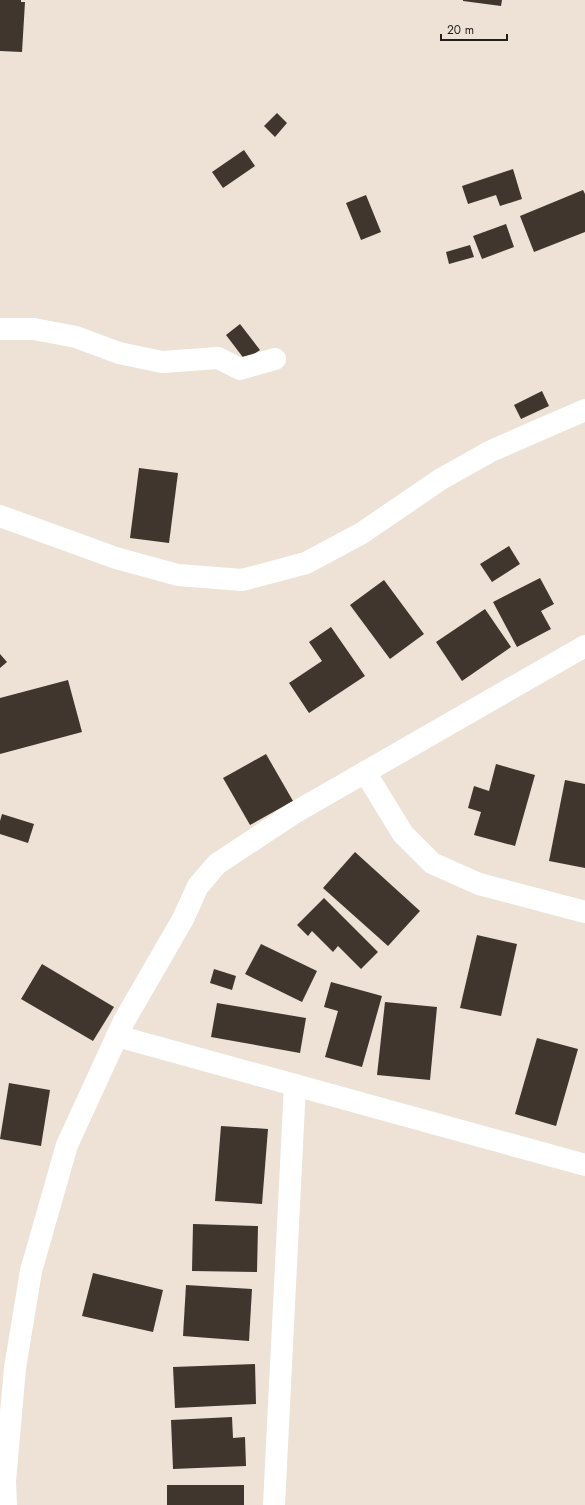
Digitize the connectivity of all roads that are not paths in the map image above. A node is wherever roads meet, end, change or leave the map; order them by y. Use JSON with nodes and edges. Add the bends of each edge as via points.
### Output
{"nodes":[{"id":1,"x":0,"y":329,"type":"edge"},
{"id":2,"x":276,"y":359,"type":"dead end"},
{"id":3,"x":585,"y":410,"type":"edge"},
{"id":4,"x":0,"y":516,"type":"edge"},
{"id":5,"x":585,"y":646,"type":"edge"},
{"id":6,"x":365,"y":772,"type":"junction"},
{"id":7,"x":585,"y":912,"type":"edge"},
{"id":8,"x":117,"y":1036,"type":"junction"},
{"id":9,"x":295,"y":1085,"type":"junction"},
{"id":10,"x":585,"y":1165,"type":"edge"},
{"id":11,"x":6,"y":1505,"type":"edge"},
{"id":12,"x":274,"y":1505,"type":"edge"}],
"edges":[{"from":1,"to":2,"type":"street","via":[[34,329],[76,337],[120,353],[162,362],[218,358],[240,369]]},
{"from":3,"to":4,"type":"street","via":[[491,450],[441,479],[362,533],[306,563],[242,580],[178,575],[116,558]]},
{"from":5,"to":6,"type":"street"},
{"from":6,"to":7,"type":"street","via":[[403,834],[432,863],[479,884]]},
{"from":6,"to":8,"type":"street","via":[[294,813],[217,864],[198,886],[183,918]]},
{"from":8,"to":9,"type":"street"},
{"from":8,"to":11,"type":"street","via":[[67,1145],[31,1271],[15,1368],[5,1481]]},
{"from":9,"to":10,"type":"street"},
{"from":9,"to":12,"type":"street"}]}
